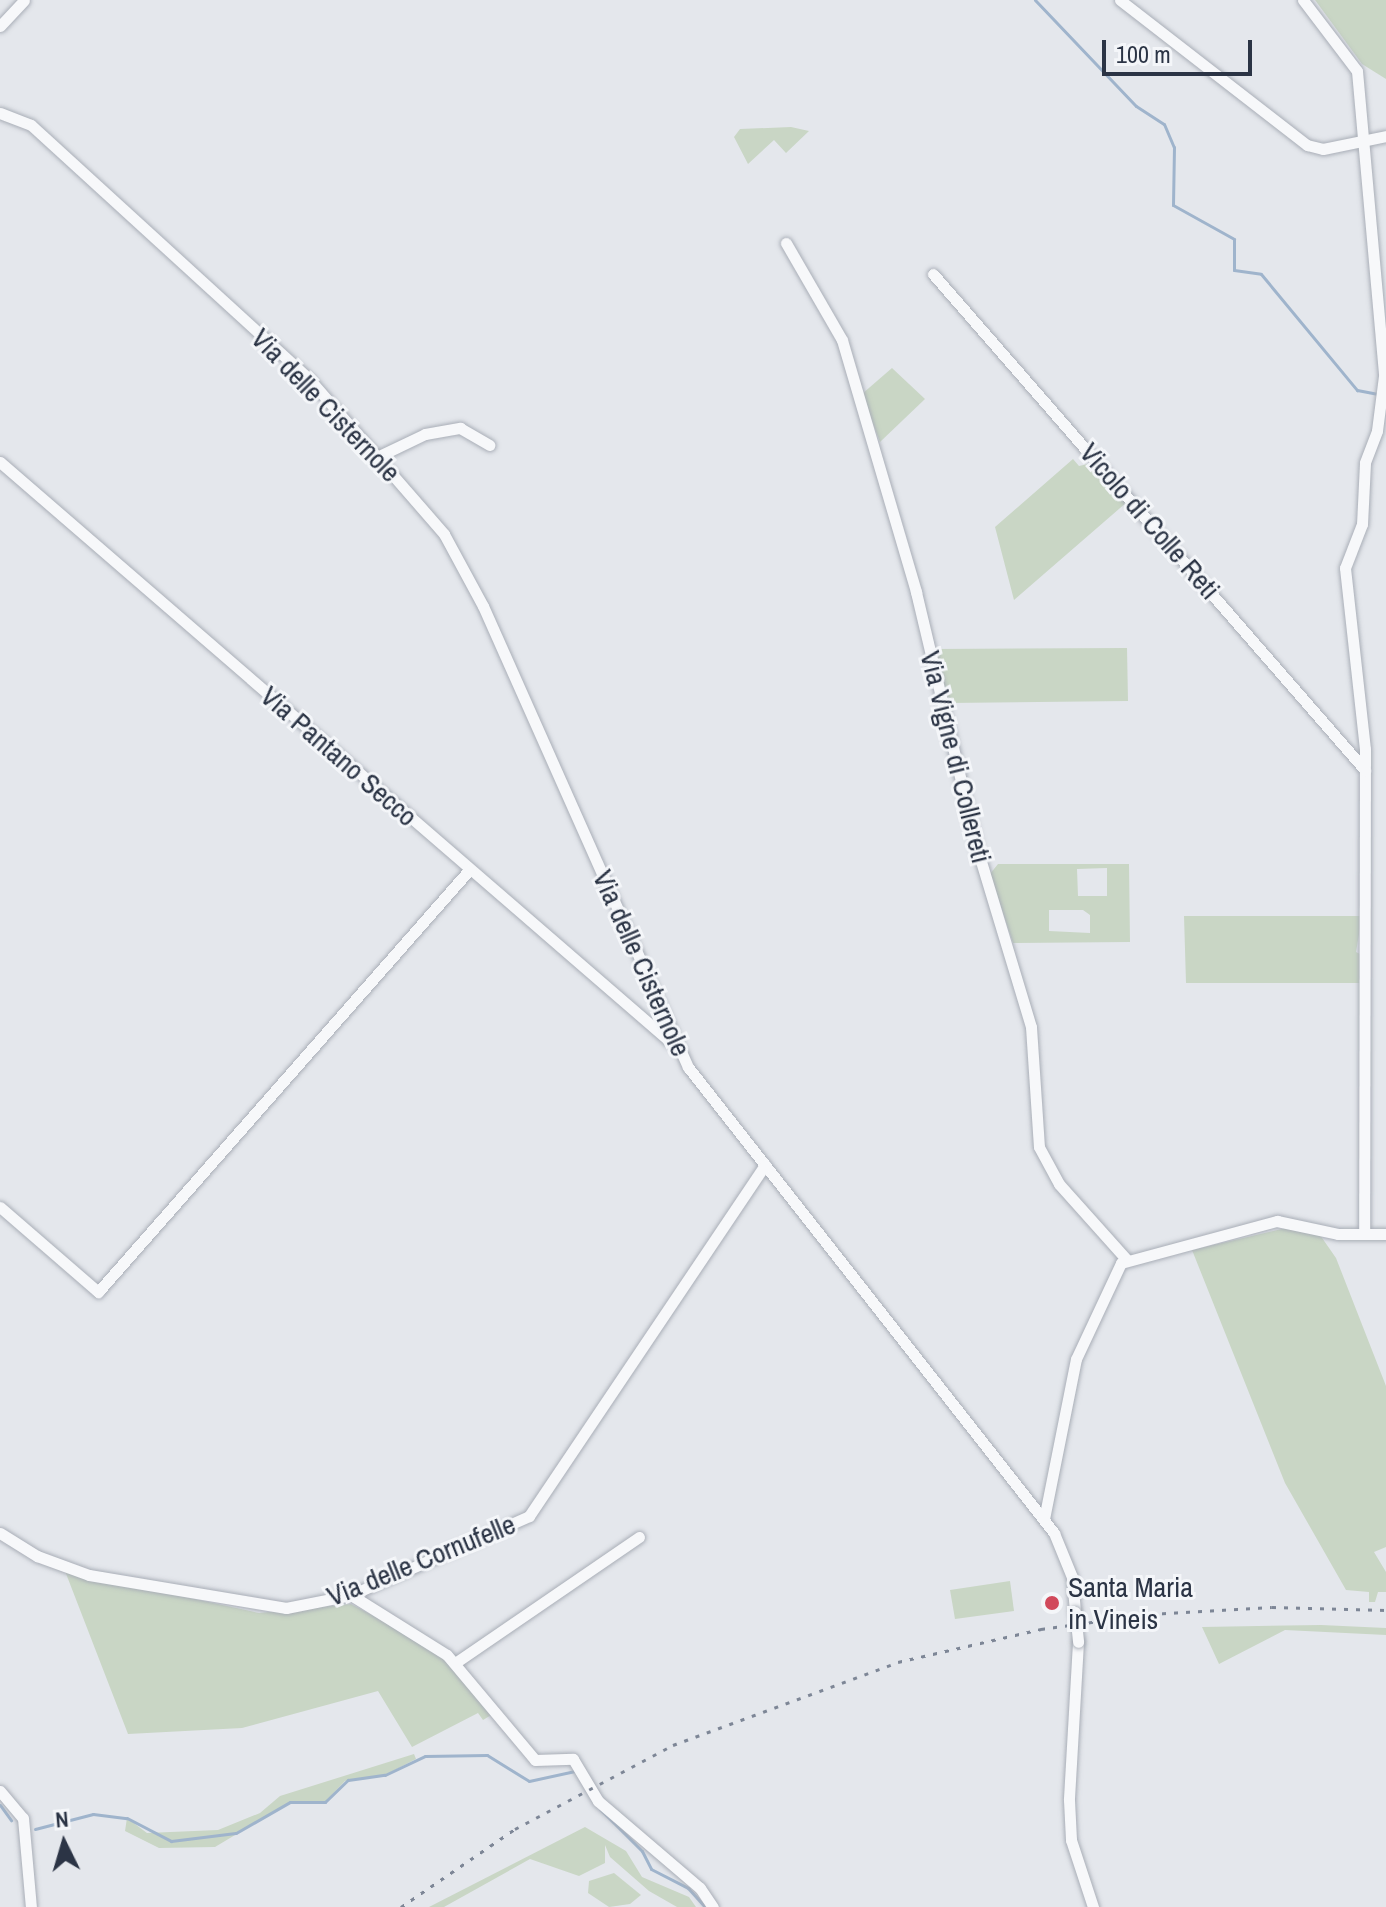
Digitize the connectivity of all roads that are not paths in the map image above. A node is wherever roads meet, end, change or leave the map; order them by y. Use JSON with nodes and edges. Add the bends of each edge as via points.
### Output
{"nodes":[{"id":1,"x":24,"y":0,"type":"edge"},
{"id":2,"x":1120,"y":0,"type":"edge"},
{"id":3,"x":1303,"y":0,"type":"edge"},
{"id":4,"x":0,"y":26,"type":"edge"},
{"id":5,"x":2,"y":110,"type":"edge"},
{"id":6,"x":1386,"y":136,"type":"edge"},
{"id":7,"x":1361,"y":142,"type":"junction"},
{"id":8,"x":786,"y":243,"type":"dead end"},
{"id":9,"x":933,"y":274,"type":"dead end"},
{"id":10,"x":490,"y":445,"type":"dead end"},
{"id":11,"x":377,"y":457,"type":"junction"},
{"id":12,"x":0,"y":462,"type":"edge"},
{"id":13,"x":1365,"y":770,"type":"junction"},
{"id":14,"x":470,"y":869,"type":"junction"},
{"id":15,"x":679,"y":1049,"type":"junction"},
{"id":16,"x":765,"y":1165,"type":"junction"},
{"id":17,"x":0,"y":1207,"type":"edge"},
{"id":18,"x":1364,"y":1234,"type":"junction"},
{"id":19,"x":1386,"y":1234,"type":"edge"},
{"id":20,"x":1127,"y":1260,"type":"junction"},
{"id":21,"x":1044,"y":1519,"type":"junction"},
{"id":22,"x":0,"y":1533,"type":"edge"},
{"id":23,"x":639,"y":1537,"type":"dead end"},
{"id":24,"x":351,"y":1595,"type":"junction"},
{"id":25,"x":455,"y":1663,"type":"junction"},
{"id":26,"x":0,"y":1791,"type":"edge"},
{"id":27,"x":31,"y":1907,"type":"edge"},
{"id":28,"x":713,"y":1907,"type":"edge"},
{"id":29,"x":1093,"y":1907,"type":"edge"}],
"edges":[{"from":1,"to":4,"type":"street"},
{"from":2,"to":7,"type":"street","via":[[1307,145],[1323,149]]},
{"from":3,"to":7,"type":"street","via":[[1355,62]]},
{"from":5,"to":11,"type":"street","name":"Via delle Cisternole","via":[[31,125],[311,381]]},
{"from":6,"to":7,"type":"street"},
{"from":7,"to":13,"type":"street","via":[[1384,376],[1377,431],[1365,463],[1362,524],[1345,568]]},
{"from":8,"to":20,"type":"street","name":"Via Vigne di Collereti","via":[[842,340],[916,592],[977,848],[1031,1027],[1039,1147],[1059,1184]]},
{"from":9,"to":13,"type":"street","name":"Vicolo di Colle Reti"},
{"from":10,"to":11,"type":"street","via":[[460,428],[425,434]]},
{"from":11,"to":15,"type":"street","name":"Via delle Cisternole","via":[[444,534],[465,570]]},
{"from":12,"to":14,"type":"street","name":"Via Pantano Secco"},
{"from":13,"to":18,"type":"street"},
{"from":14,"to":15,"type":"street","name":"Via Pantano Secco"},
{"from":14,"to":17,"type":"street","via":[[98,1292]]},
{"from":15,"to":16,"type":"street","name":"Via delle Cisternole"},
{"from":16,"to":21,"type":"street","name":"Via delle Cisternole"},
{"from":16,"to":24,"type":"street","name":"Via delle Cornufelle","via":[[529,1516]]},
{"from":18,"to":19,"type":"street"},
{"from":18,"to":20,"type":"street","via":[[1277,1221]]},
{"from":20,"to":21,"type":"street","via":[[1111,1276],[1076,1359]]},
{"from":21,"to":29,"type":"street","name":"Via delle Cisternole","bridge":true,"via":[[1063,1547],[1075,1612],[1078,1642],[1068,1791],[1071,1840]]},
{"from":22,"to":24,"type":"street","name":"Via delle Cornufelle","via":[[81,1573],[252,1606],[303,1606]]},
{"from":23,"to":25,"type":"street"},
{"from":24,"to":25,"type":"street"},
{"from":25,"to":28,"type":"street","via":[[535,1760],[573,1759],[598,1801],[700,1888]]},
{"from":26,"to":27,"type":"street","via":[[23,1818]]}]}
